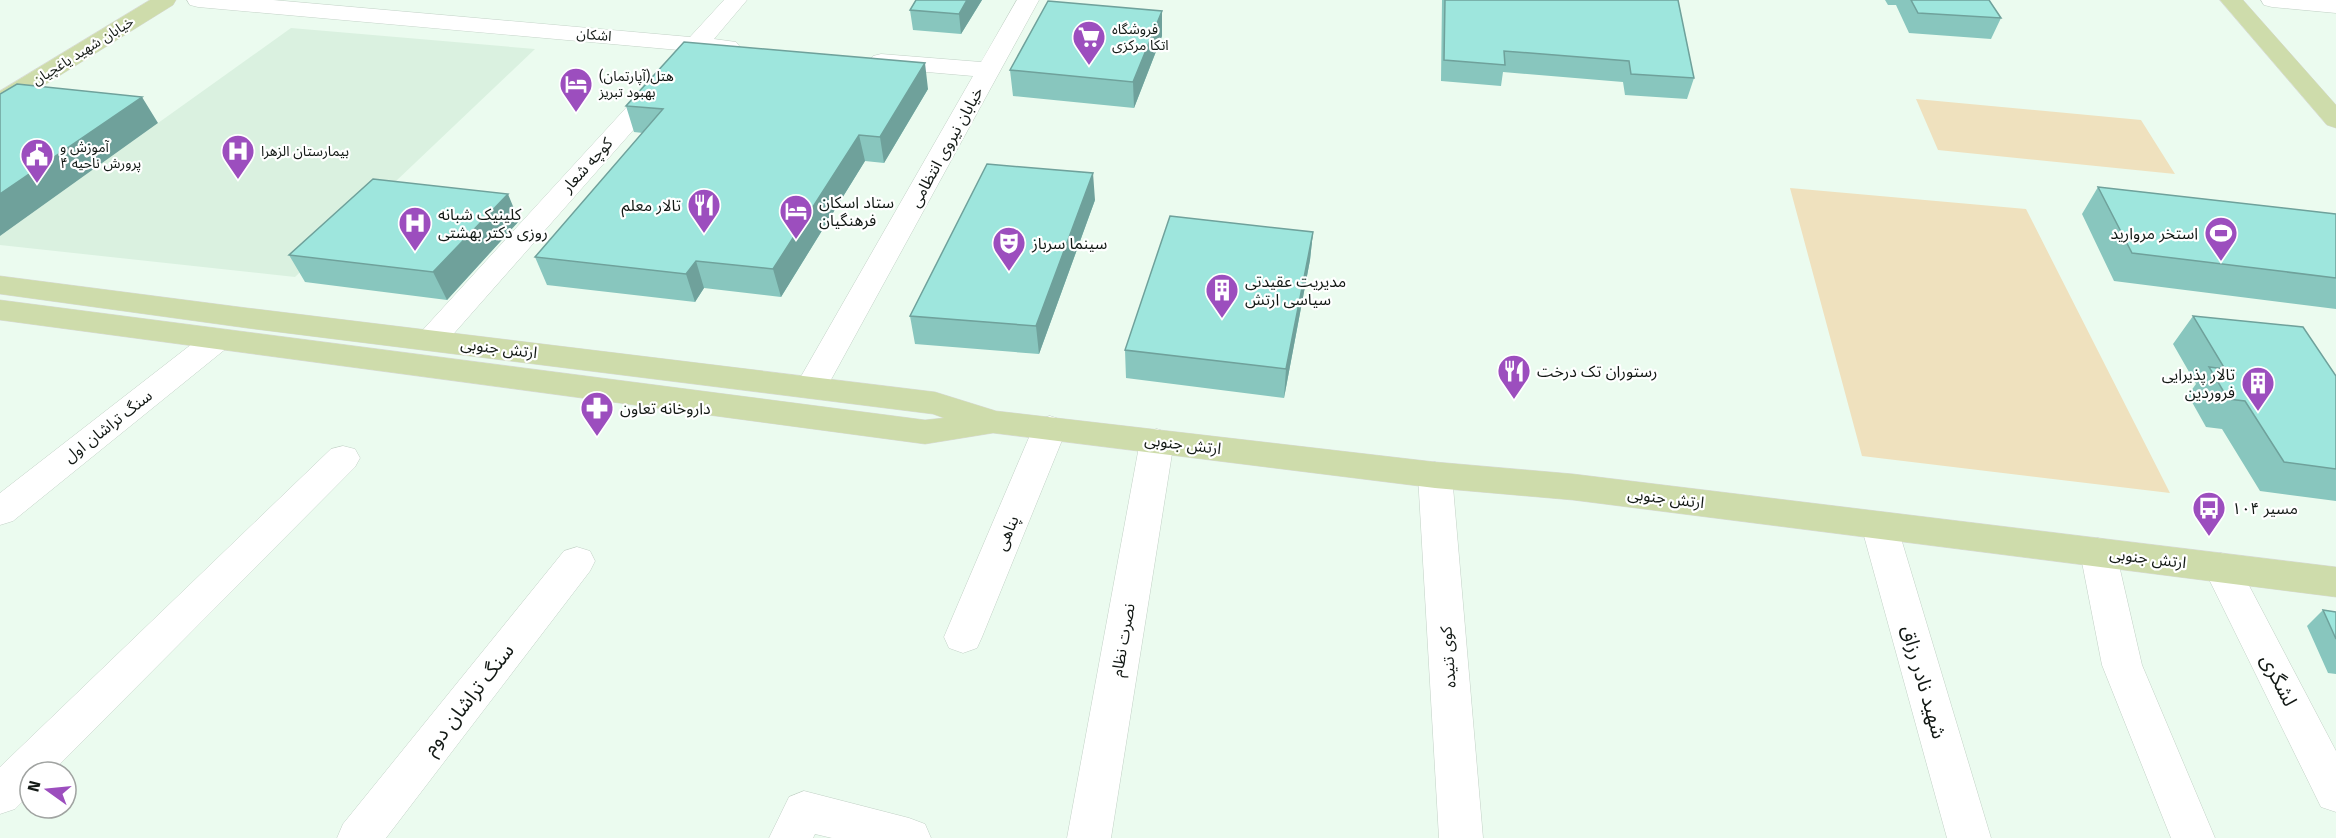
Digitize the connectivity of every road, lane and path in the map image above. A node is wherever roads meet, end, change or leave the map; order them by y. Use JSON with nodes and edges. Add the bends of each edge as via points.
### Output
{"nodes":[{"id":1,"x":165,"y":0,"type":"edge"},
{"id":2,"x":198,"y":0,"type":"edge"},
{"id":3,"x":736,"y":0,"type":"edge"},
{"id":4,"x":1028,"y":0,"type":"edge"},
{"id":5,"x":2231,"y":0,"type":"edge"},
{"id":6,"x":2272,"y":0,"type":"edge"},
{"id":7,"x":2336,"y":6,"type":"edge"},
{"id":8,"x":696,"y":44,"type":"junction"},
{"id":9,"x":754,"y":50,"type":"edge"},
{"id":10,"x":860,"y":59,"type":"edge"},
{"id":11,"x":989,"y":70,"type":"junction"},
{"id":12,"x":0,"y":102,"type":"edge"},
{"id":13,"x":2336,"y":120,"type":"edge"},
{"id":14,"x":0,"y":285,"type":"edge"},
{"id":15,"x":0,"y":310,"type":"edge"},
{"id":16,"x":217,"y":340,"type":"junction"},
{"id":17,"x":431,"y":340,"type":"junction"},
{"id":18,"x":811,"y":387,"type":"junction"},
{"id":19,"x":995,"y":422,"type":"junction"},
{"id":20,"x":1050,"y":429,"type":"junction"},
{"id":21,"x":1157,"y":441,"type":"junction"},
{"id":22,"x":343,"y":458,"type":"dead end"},
{"id":23,"x":1435,"y":475,"type":"junction"},
{"id":24,"x":0,"y":512,"type":"edge"},
{"id":25,"x":1879,"y":525,"type":"junction"},
{"id":26,"x":2098,"y":552,"type":"junction"},
{"id":27,"x":577,"y":561,"type":"dead end"},
{"id":28,"x":2221,"y":567,"type":"junction"},
{"id":29,"x":2336,"y":582,"type":"edge"},
{"id":30,"x":963,"y":637,"type":"dead end"},
{"id":31,"x":2336,"y":794,"type":"edge"},
{"id":32,"x":0,"y":795,"type":"edge"},
{"id":33,"x":359,"y":838,"type":"edge"},
{"id":34,"x":791,"y":838,"type":"edge"},
{"id":35,"x":909,"y":838,"type":"edge"},
{"id":36,"x":1089,"y":838,"type":"edge"},
{"id":37,"x":1461,"y":838,"type":"edge"},
{"id":38,"x":1970,"y":838,"type":"edge"},
{"id":39,"x":2193,"y":838,"type":"edge"}],
"edges":[{"from":1,"to":12,"type":"main road","name":"خیابان شهید یاغچیان"},
{"from":2,"to":8,"type":"street","name":"اشکان"},
{"from":3,"to":8,"type":"street","name":"کوچه شعار"},
{"from":4,"to":11,"type":"street","name":"خیابان نیروی انتظامی"},
{"from":5,"to":13,"type":"main road"},
{"from":6,"to":7,"type":"street"},
{"from":8,"to":9,"type":"street","name":"اشکان"},
{"from":8,"to":17,"type":"street","name":"کوچه شعار"},
{"from":10,"to":11,"type":"street"},
{"from":11,"to":18,"type":"street","name":"خیابان نیروی انتظامی"},
{"from":14,"to":17,"type":"main road","name":"ارتش جنوبی"},
{"from":15,"to":16,"type":"main road","name":"ارتش جنوبی"},
{"from":16,"to":19,"type":"main road","name":"ارتش جنوبی","via":[[925,432]]},
{"from":16,"to":24,"type":"street","name":"سنگ تراشان اول"},
{"from":17,"to":18,"type":"main road","name":"ارتش جنوبی"},
{"from":18,"to":19,"type":"main road","name":"ارتش جنوبی","via":[[935,403]]},
{"from":19,"to":20,"type":"main road","name":"ارتش جنوبی"},
{"from":20,"to":21,"type":"main road","name":"ارتش جنوبی"},
{"from":20,"to":30,"type":"street","name":"پناهی"},
{"from":21,"to":23,"type":"main road","name":"ارتش جنوبی"},
{"from":21,"to":36,"type":"street","name":"نصرت نظام"},
{"from":22,"to":32,"type":"street"},
{"from":23,"to":25,"type":"main road","name":"ارتش جنوبی","via":[[1573,487]]},
{"from":23,"to":37,"type":"street","name":"کوی تنیده"},
{"from":25,"to":26,"type":"main road","name":"ارتش جنوبی"},
{"from":25,"to":38,"type":"street","name":"شهید نادر رزاق"},
{"from":26,"to":28,"type":"main road","name":"ارتش جنوبی"},
{"from":26,"to":39,"type":"street","via":[[2122,665]]},
{"from":27,"to":33,"type":"street","name":"سنگ تراشان دوم"},
{"from":28,"to":29,"type":"main road","name":"ارتش جنوبی"},
{"from":28,"to":31,"type":"street","name":"لشگری"},
{"from":34,"to":35,"type":"street","via":[[804,811]]}]}
